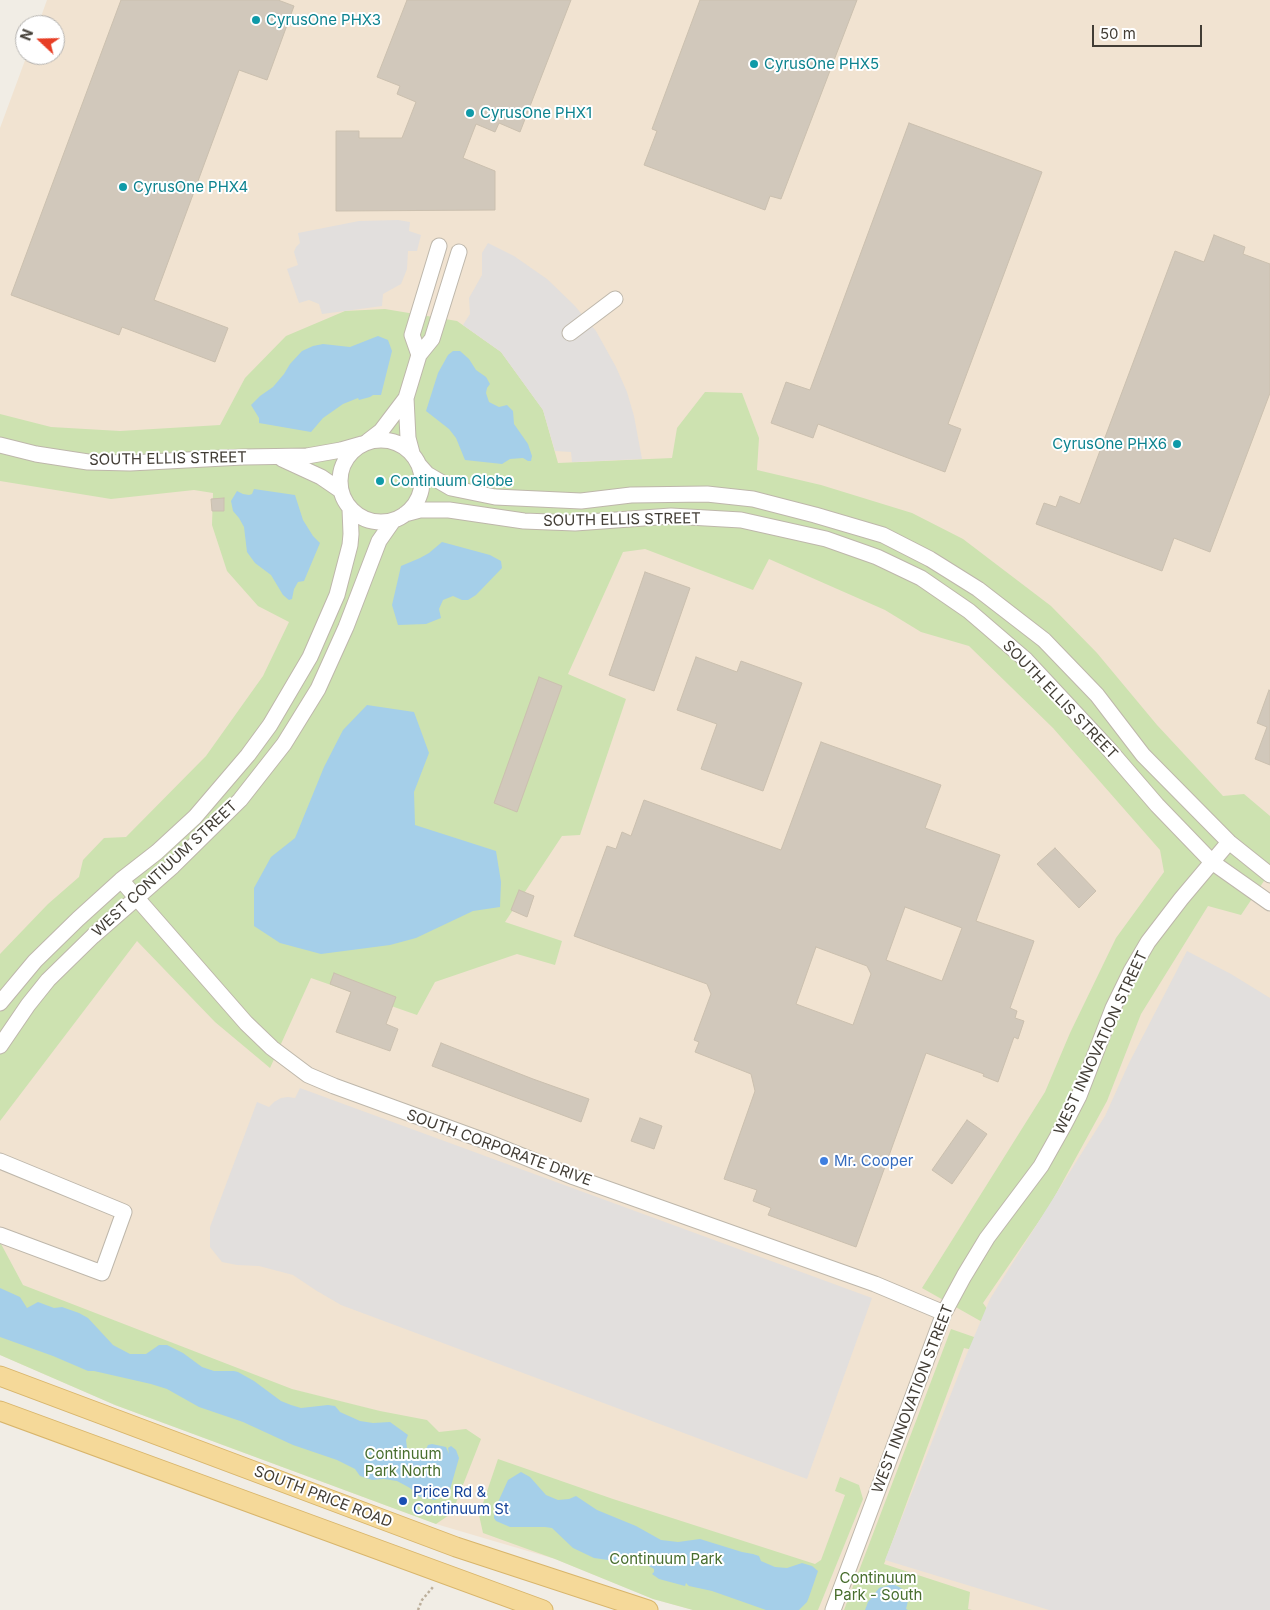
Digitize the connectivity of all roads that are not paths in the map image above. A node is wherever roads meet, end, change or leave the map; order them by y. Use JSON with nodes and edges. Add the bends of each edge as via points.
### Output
{"nodes":[{"id":1,"x":439,"y":246,"type":"dead end"},
{"id":2,"x":459,"y":252,"type":"dead end"},
{"id":3,"x":615,"y":299,"type":"dead end"},
{"id":4,"x":570,"y":333,"type":"dead end"},
{"id":5,"x":419,"y":356,"type":"junction"},
{"id":6,"x":406,"y":398,"type":"junction"},
{"id":7,"x":365,"y":443,"type":"junction"},
{"id":8,"x":0,"y":446,"type":"edge"},
{"id":9,"x":278,"y":458,"type":"junction"},
{"id":10,"x":415,"y":459,"type":"junction"},
{"id":11,"x":340,"y":490,"type":"junction"},
{"id":12,"x":350,"y":509,"type":"junction"},
{"id":13,"x":399,"y":518,"type":"junction"},
{"id":14,"x":1229,"y":842,"type":"junction"},
{"id":15,"x":1212,"y":862,"type":"junction"},
{"id":16,"x":1270,"y":875,"type":"edge"},
{"id":17,"x":121,"y":880,"type":"junction"},
{"id":18,"x":136,"y":899,"type":"junction"},
{"id":19,"x":1270,"y":904,"type":"edge"},
{"id":20,"x":0,"y":1003,"type":"edge"},
{"id":21,"x":0,"y":1046,"type":"edge"},
{"id":22,"x":1,"y":1166,"type":"edge"},
{"id":23,"x":0,"y":1235,"type":"edge"},
{"id":24,"x":944,"y":1313,"type":"junction"},
{"id":25,"x":0,"y":1376,"type":"edge"},
{"id":26,"x":0,"y":1405,"type":"edge"},
{"id":27,"x":0,"y":1411,"type":"edge"},
{"id":28,"x":26,"y":1421,"type":"junction"},
{"id":29,"x":543,"y":1610,"type":"edge"},
{"id":30,"x":648,"y":1610,"type":"edge"},
{"id":31,"x":833,"y":1610,"type":"edge"}],
"edges":[{"from":1,"to":5,"type":"street","via":[[412,335]]},
{"from":2,"to":5,"type":"street","via":[[432,339]]},
{"from":3,"to":4,"type":"street"},
{"from":5,"to":6,"type":"street"},
{"from":6,"to":7,"type":"street","via":[[380,431]]},
{"from":6,"to":10,"type":"street","via":[[408,438]]},
{"from":7,"to":9,"type":"street","name":"SOUTH ELLIS STREET","via":[[307,456]]},
{"from":7,"to":10,"type":"street","via":[[380,439],[392,441],[403,446]]},
{"from":7,"to":11,"type":"street","via":[[351,452],[343,463]]},
{"from":8,"to":9,"type":"street","name":"SOUTH ELLIS STREET","via":[[88,462]]},
{"from":9,"to":11,"type":"street","name":"SOUTH ELLIS STREET","via":[[321,477]]},
{"from":10,"to":13,"type":"street","via":[[422,478],[421,492],[415,504]]},
{"from":10,"to":14,"type":"street","name":"SOUTH ELLIS STREET","via":[[427,474],[451,488],[495,497],[581,501],[631,495],[707,494],[753,499],[815,514],[883,536],[930,559],[978,589],[1044,640],[1097,695],[1143,755]]},
{"from":11,"to":12,"type":"street"},
{"from":12,"to":13,"type":"street","via":[[370,521]]},
{"from":12,"to":17,"type":"street","name":"WEST CONTIUUM STREET","via":[[348,555],[337,595],[310,657],[286,700],[248,755],[200,811],[157,852]]},
{"from":13,"to":15,"type":"street","name":"SOUTH ELLIS STREET","via":[[420,510],[449,510],[524,521],[575,523],[671,516],[741,520],[826,539],[877,557],[921,578],[969,611],[1026,660]]},
{"from":13,"to":18,"type":"street","name":"WEST CONTIUUM STREET","via":[[379,541],[318,689],[284,744],[240,800]]},
{"from":14,"to":15,"type":"street","name":"WEST INNOVATION STREET"},
{"from":14,"to":16,"type":"street","name":"SOUTH ELLIS STREET"},
{"from":15,"to":19,"type":"street","name":"SOUTH ELLIS STREET"},
{"from":15,"to":24,"type":"street","name":"WEST INNOVATION STREET","via":[[1148,942],[1113,1008],[1079,1096],[1064,1125],[1041,1166],[988,1238]]},
{"from":17,"to":18,"type":"street","name":"SOUTH CORPORATE DRIVE"},
{"from":17,"to":20,"type":"street","name":"WEST CONTIUUM STREET","via":[[35,961]]},
{"from":18,"to":21,"type":"street","name":"WEST CONTIUUM STREET","via":[[48,980]]},
{"from":18,"to":24,"type":"street","name":"SOUTH CORPORATE DRIVE","via":[[246,1023],[308,1075],[574,1177],[893,1291]]},
{"from":22,"to":23,"type":"street","via":[[124,1212],[102,1274]]},
{"from":24,"to":31,"type":"street","name":"WEST INNOVATION STREET"},
{"from":25,"to":30,"type":"main road","name":"SOUTH PRICE ROAD","via":[[456,1547]]},
{"from":26,"to":28,"type":"main road"},
{"from":27,"to":28,"type":"main road","name":"SOUTH PRICE ROAD"},
{"from":28,"to":29,"type":"main road","name":"SOUTH PRICE ROAD"}]}
